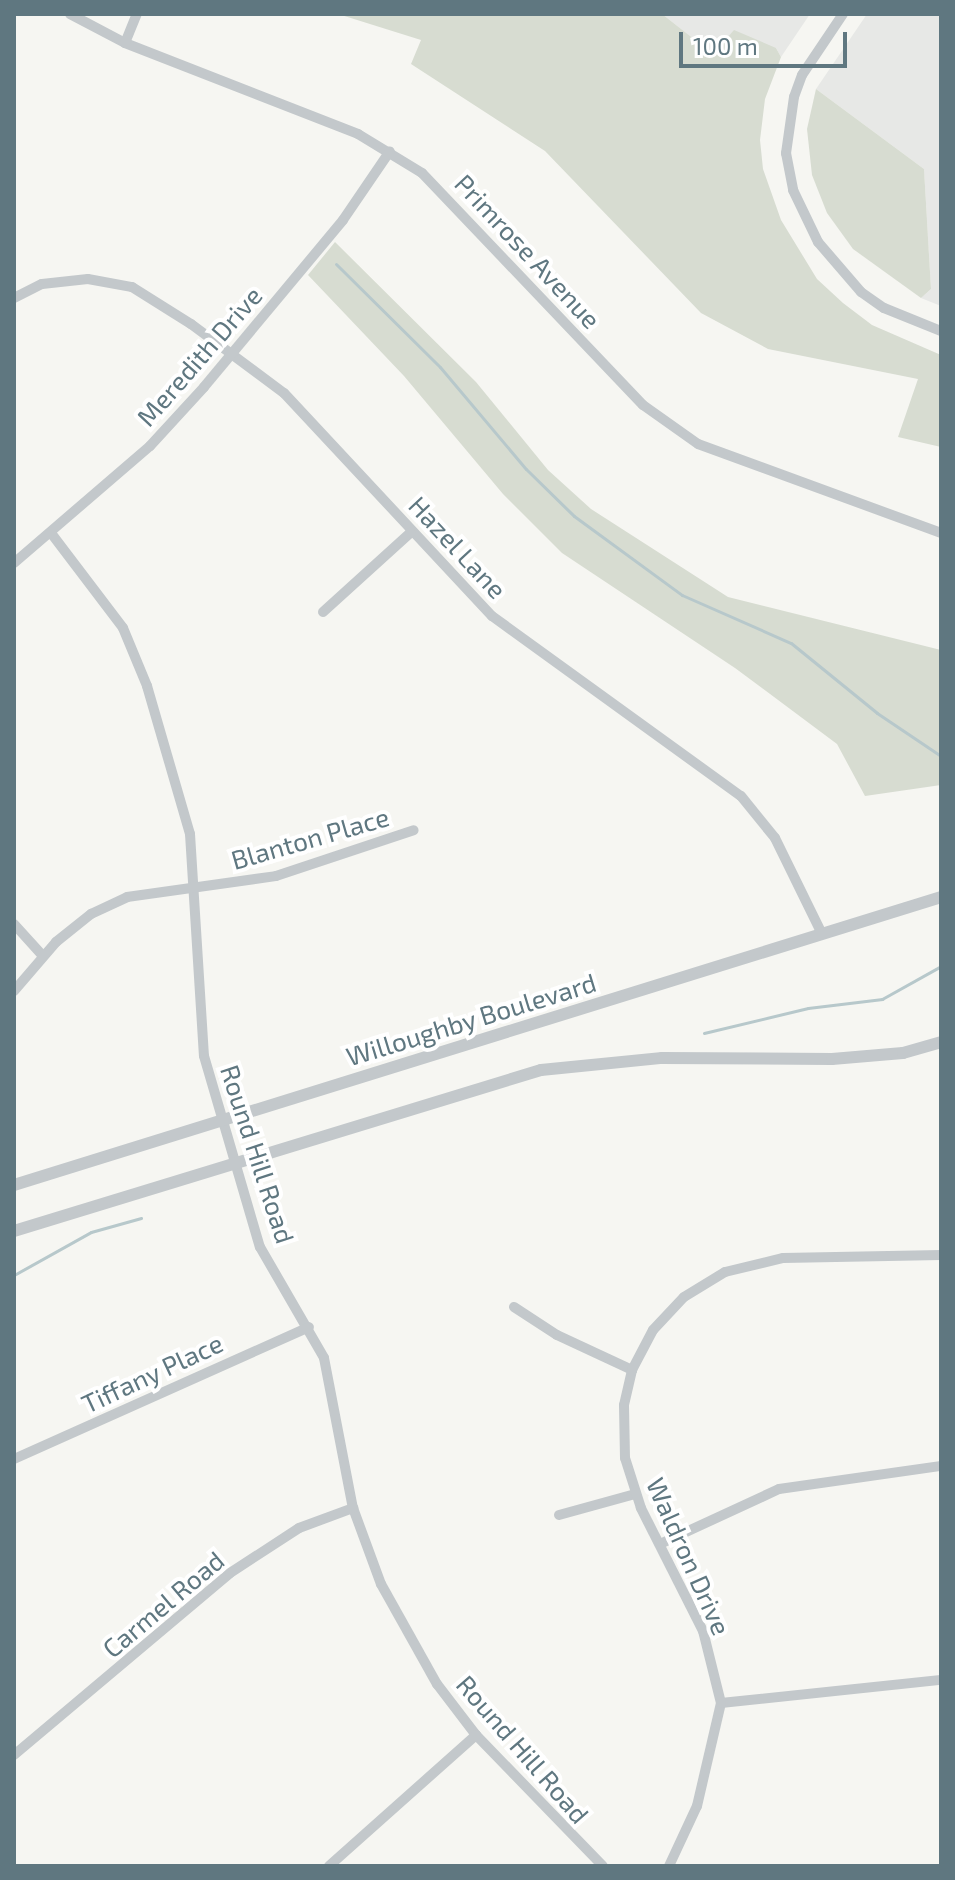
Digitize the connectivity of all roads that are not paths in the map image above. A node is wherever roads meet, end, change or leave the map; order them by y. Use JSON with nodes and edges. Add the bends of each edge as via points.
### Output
{"nodes":[{"id":1,"x":70,"y":14,"type":"edge"},
{"id":2,"x":137,"y":14,"type":"edge"},
{"id":3,"x":843,"y":14,"type":"edge"},
{"id":4,"x":125,"y":43,"type":"junction"},
{"id":5,"x":390,"y":151,"type":"junction"},
{"id":6,"x":14,"y":298,"type":"edge"},
{"id":7,"x":941,"y":331,"type":"edge"},
{"id":8,"x":231,"y":354,"type":"junction"},
{"id":9,"x":51,"y":533,"type":"junction"},
{"id":10,"x":410,"y":533,"type":"junction"},
{"id":11,"x":941,"y":533,"type":"edge"},
{"id":12,"x":14,"y":563,"type":"edge"},
{"id":13,"x":323,"y":612,"type":"dead end"},
{"id":14,"x":414,"y":830,"type":"dead end"},
{"id":15,"x":197,"y":887,"type":"junction"},
{"id":16,"x":941,"y":897,"type":"edge"},
{"id":17,"x":14,"y":924,"type":"edge"},
{"id":18,"x":821,"y":932,"type":"junction"},
{"id":19,"x":42,"y":955,"type":"junction"},
{"id":20,"x":14,"y":991,"type":"edge"},
{"id":21,"x":941,"y":1042,"type":"edge"},
{"id":22,"x":223,"y":1119,"type":"junction"},
{"id":23,"x":234,"y":1162,"type":"junction"},
{"id":24,"x":14,"y":1185,"type":"edge"},
{"id":25,"x":14,"y":1231,"type":"edge"},
{"id":26,"x":941,"y":1255,"type":"edge"},
{"id":27,"x":514,"y":1307,"type":"dead end"},
{"id":28,"x":309,"y":1327,"type":"junction"},
{"id":29,"x":632,"y":1370,"type":"junction"},
{"id":30,"x":14,"y":1459,"type":"edge"},
{"id":31,"x":941,"y":1466,"type":"edge"},
{"id":32,"x":635,"y":1494,"type":"junction"},
{"id":33,"x":353,"y":1508,"type":"junction"},
{"id":34,"x":559,"y":1515,"type":"dead end"},
{"id":35,"x":660,"y":1544,"type":"junction"},
{"id":36,"x":941,"y":1680,"type":"edge"},
{"id":37,"x":721,"y":1703,"type":"junction"},
{"id":38,"x":476,"y":1735,"type":"junction"},
{"id":39,"x":14,"y":1755,"type":"edge"},
{"id":40,"x":329,"y":1866,"type":"edge"},
{"id":41,"x":603,"y":1866,"type":"edge"},
{"id":42,"x":669,"y":1866,"type":"edge"}],
"edges":[{"from":1,"to":4,"type":"street","name":"Primrose Avenue"},
{"from":2,"to":4,"type":"street"},
{"from":3,"to":7,"type":"street","via":[[802,75],[794,97],[786,153],[793,190],[818,242],[861,292],[884,308]]},
{"from":4,"to":5,"type":"street","name":"Primrose Avenue"},
{"from":5,"to":8,"type":"street","name":"Meredith Drive","via":[[343,220]]},
{"from":5,"to":11,"type":"street","name":"Primrose Avenue","via":[[461,209],[666,424],[742,463]]},
{"from":6,"to":8,"type":"street","name":"Hazel Lane","via":[[42,284],[88,279],[132,287]]},
{"from":8,"to":9,"type":"street","name":"Meredith Drive","via":[[150,446]]},
{"from":8,"to":10,"type":"street","name":"Hazel Lane","via":[[324,431]]},
{"from":9,"to":12,"type":"street","name":"Meredith Drive"},
{"from":9,"to":15,"type":"street","name":"Round Hill Road","via":[[123,628],[147,686],[190,834]]},
{"from":10,"to":13,"type":"street"},
{"from":10,"to":18,"type":"street","name":"Hazel Lane","via":[[492,616],[741,796],[775,838]]},
{"from":14,"to":15,"type":"street","name":"Blanton Place","via":[[276,876]]},
{"from":15,"to":19,"type":"street","name":"Blanton Place","via":[[127,897],[91,914]]},
{"from":15,"to":22,"type":"street","name":"Round Hill Road","via":[[199,1019]]},
{"from":16,"to":18,"type":"street","name":"Willoughby Boulevard"},
{"from":17,"to":19,"type":"street"},
{"from":18,"to":22,"type":"street","name":"Willoughby Boulevard"},
{"from":19,"to":20,"type":"street","name":"Blanton Place"},
{"from":21,"to":23,"type":"street","via":[[903,1053],[832,1059],[662,1058],[541,1070]]},
{"from":22,"to":23,"type":"street","name":"Round Hill Road"},
{"from":22,"to":24,"type":"street","name":"Willoughby Boulevard"},
{"from":23,"to":25,"type":"street"},
{"from":23,"to":28,"type":"street","name":"Round Hill Road","via":[[260,1247]]},
{"from":26,"to":29,"type":"street","name":"Waldron Drive","via":[[783,1258],[725,1272],[684,1297],[653,1330]]},
{"from":27,"to":29,"type":"street","via":[[557,1335]]},
{"from":28,"to":30,"type":"street","name":"Tiffany Place"},
{"from":28,"to":33,"type":"street","name":"Round Hill Road","via":[[335,1400]]},
{"from":29,"to":32,"type":"street","name":"Waldron Drive","via":[[624,1405],[625,1458]]},
{"from":31,"to":35,"type":"street","via":[[779,1489]]},
{"from":32,"to":34,"type":"street"},
{"from":32,"to":35,"type":"street","name":"Waldron Drive"},
{"from":33,"to":38,"type":"street","name":"Round Hill Road","via":[[405,1633]]},
{"from":33,"to":39,"type":"street","name":"Carmel Road","via":[[299,1528],[230,1573]]},
{"from":35,"to":37,"type":"street","name":"Waldron Drive","via":[[703,1631]]},
{"from":36,"to":37,"type":"street"},
{"from":37,"to":42,"type":"street","name":"Waldron Drive","via":[[697,1806]]},
{"from":38,"to":40,"type":"street"},
{"from":38,"to":41,"type":"street","name":"Round Hill Road"}]}
